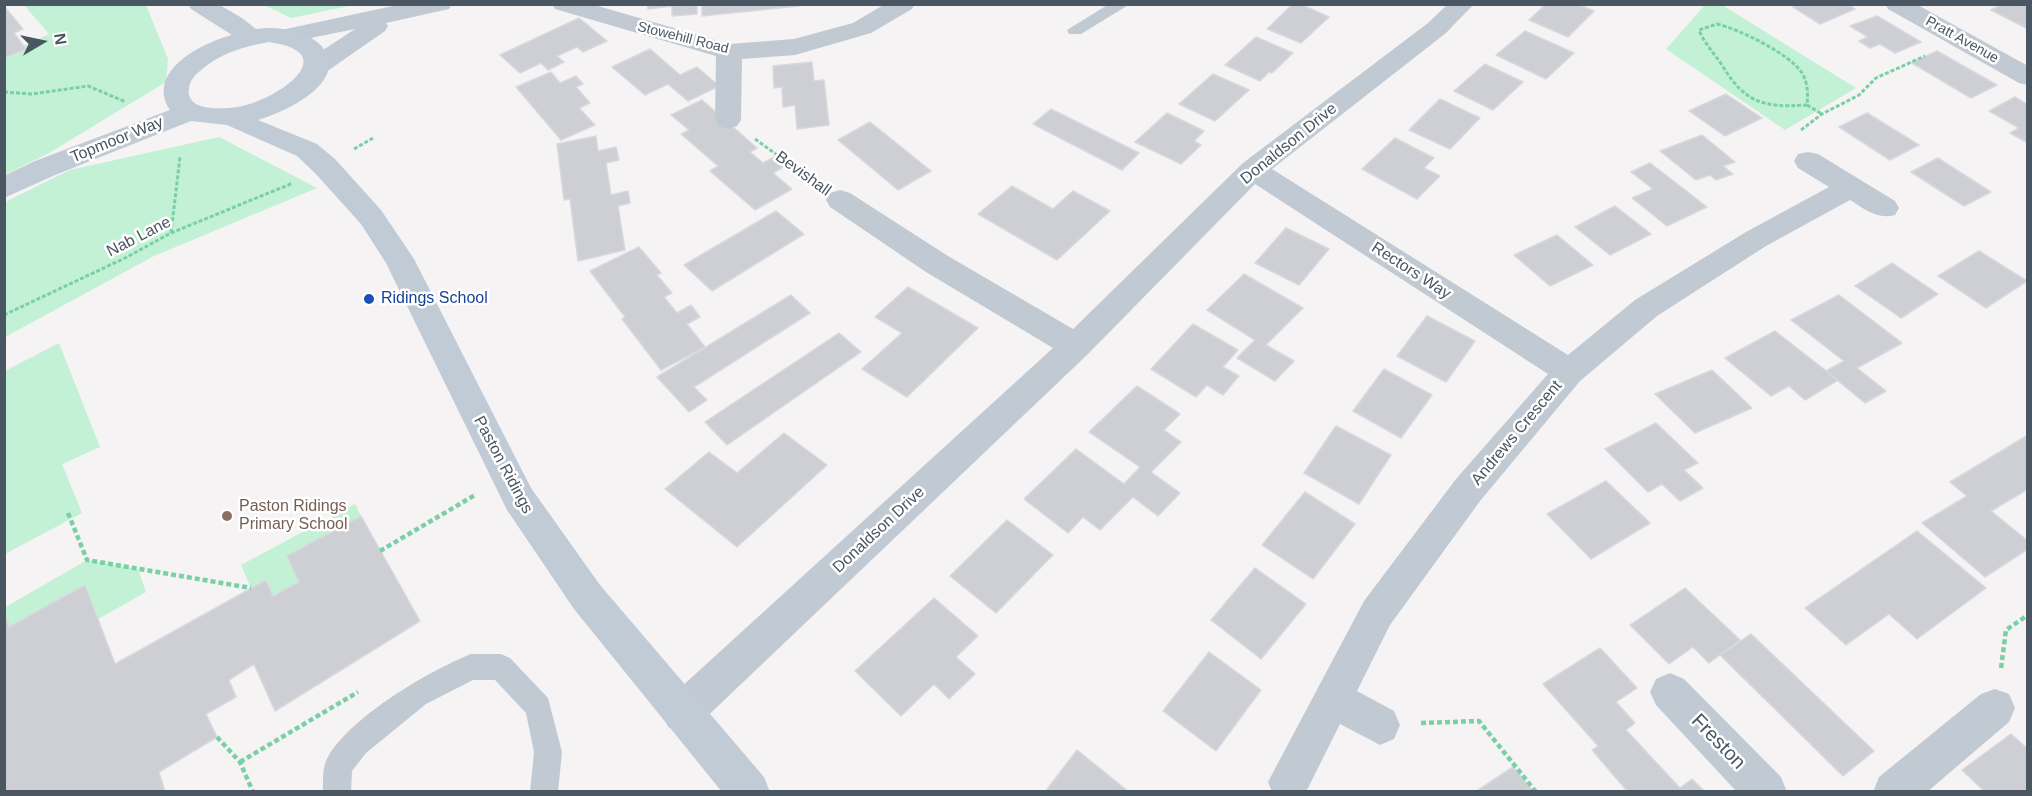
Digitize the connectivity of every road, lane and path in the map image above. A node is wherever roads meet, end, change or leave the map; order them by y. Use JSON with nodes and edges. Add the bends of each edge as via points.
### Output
{"nodes":[{"id":1,"x":190,"y":4,"type":"edge"},
{"id":2,"x":200,"y":4,"type":"edge"},
{"id":3,"x":440,"y":4,"type":"edge"},
{"id":4,"x":564,"y":4,"type":"edge"},
{"id":5,"x":903,"y":4,"type":"edge"},
{"id":6,"x":1122,"y":4,"type":"edge"},
{"id":7,"x":1462,"y":4,"type":"edge"},
{"id":8,"x":1897,"y":4,"type":"edge"},
{"id":9,"x":396,"y":15,"type":"junction"},
{"id":10,"x":1075,"y":30,"type":"dead end"},
{"id":11,"x":286,"y":36,"type":"junction"},
{"id":12,"x":251,"y":38,"type":"junction"},
{"id":13,"x":1961,"y":39,"type":"junction"},
{"id":14,"x":729,"y":52,"type":"junction"},
{"id":15,"x":200,"y":58,"type":"junction"},
{"id":16,"x":317,"y":66,"type":"junction"},
{"id":17,"x":2028,"y":77,"type":"edge"},
{"id":18,"x":175,"y":86,"type":"junction"},
{"id":19,"x":4,"y":92,"type":"edge"},
{"id":20,"x":296,"y":92,"type":"junction"},
{"id":21,"x":126,"y":102,"type":"dead end"},
{"id":22,"x":1807,"y":105,"type":"junction"},
{"id":23,"x":189,"y":112,"type":"junction"},
{"id":24,"x":1822,"y":114,"type":"junction"},
{"id":25,"x":232,"y":117,"type":"junction"},
{"id":26,"x":728,"y":120,"type":"joint"},
{"id":27,"x":307,"y":150,"type":"junction"},
{"id":28,"x":180,"y":157,"type":"dead end"},
{"id":29,"x":1808,"y":161,"type":"joint"},
{"id":30,"x":45,"y":168,"type":"junction"},
{"id":31,"x":1253,"y":170,"type":"junction"},
{"id":32,"x":287,"y":186,"type":"dead end"},
{"id":33,"x":1851,"y":187,"type":"junction"},
{"id":34,"x":4,"y":188,"type":"edge"},
{"id":35,"x":840,"y":200,"type":"joint"},
{"id":36,"x":1886,"y":208,"type":"dead end"},
{"id":37,"x":171,"y":233,"type":"junction"},
{"id":38,"x":4,"y":315,"type":"edge"},
{"id":39,"x":1076,"y":346,"type":"junction"},
{"id":40,"x":1569,"y":372,"type":"junction"},
{"id":41,"x":478,"y":493,"type":"dead end"},
{"id":42,"x":68,"y":513,"type":"dead end"},
{"id":43,"x":380,"y":550,"type":"dead end"},
{"id":44,"x":251,"y":588,"type":"dead end"},
{"id":45,"x":2028,"y":615,"type":"edge"},
{"id":46,"x":1670,"y":692,"type":"dead end"},
{"id":47,"x":1332,"y":698,"type":"junction"},
{"id":48,"x":1995,"y":708,"type":"joint"},
{"id":49,"x":682,"y":713,"type":"junction"},
{"id":50,"x":1380,"y":725,"type":"joint"},
{"id":51,"x":217,"y":737,"type":"dead end"},
{"id":52,"x":1289,"y":782,"type":"dead end"},
{"id":53,"x":254,"y":792,"type":"edge"},
{"id":54,"x":337,"y":792,"type":"edge"},
{"id":55,"x":544,"y":792,"type":"edge"},
{"id":56,"x":749,"y":792,"type":"edge"},
{"id":57,"x":1536,"y":792,"type":"edge"},
{"id":58,"x":1766,"y":792,"type":"edge"},
{"id":59,"x":1894,"y":792,"type":"edge"}],
"edges":[{"from":1,"to":15,"type":"street"},
{"from":2,"to":12,"type":"street"},
{"from":3,"to":9,"type":"street"},
{"from":4,"to":14,"type":"street","name":"Stowehill Road"},
{"from":5,"to":14,"type":"street","name":"Stowehill Road","via":[[862,28],[795,47]]},
{"from":6,"to":10,"type":"lane"},
{"from":7,"to":31,"type":"street","name":"Donaldson Drive","via":[[1437,28]]},
{"from":8,"to":13,"type":"street","name":"Pratt Avenue"},
{"from":9,"to":11,"type":"street"},
{"from":9,"to":16,"type":"street"},
{"from":11,"to":12,"type":"street","name":"Topmoor Way"},
{"from":11,"to":16,"type":"street","via":[[311,46]]},
{"from":12,"to":15,"type":"street","name":"Topmoor Way","via":[[232,42]]},
{"from":13,"to":17,"type":"street","name":"Pratt Avenue"},
{"from":13,"to":24,"type":"path","via":[[1876,78],[1859,95]]},
{"from":14,"to":26,"type":"street"},
{"from":15,"to":18,"type":"street","name":"Topmoor Way"},
{"from":16,"to":20,"type":"street"},
{"from":18,"to":23,"type":"street","via":[[175,96]]},
{"from":18,"to":30,"type":"street","name":"Topmoor Way"},
{"from":19,"to":21,"type":"path","via":[[32,94],[88,86]]},
{"from":20,"to":25,"type":"street","via":[[267,108]]},
{"from":20,"to":27,"type":"street"},
{"from":22,"to":22,"type":"path","via":[[1808,86],[1798,68],[1738,29],[1718,24],[1699,30],[1732,82],[1758,103],[1776,107]]},
{"from":22,"to":24,"type":"path"},
{"from":23,"to":25,"type":"street"},
{"from":23,"to":30,"type":"street","name":"Topmoor Way"},
{"from":24,"to":29,"type":"path","via":[[1799,131]]},
{"from":25,"to":27,"type":"street","name":"Paston Ridings"},
{"from":26,"to":35,"type":"path","name":"Bevishall"},
{"from":27,"to":49,"type":"street","name":"Paston Ridings","via":[[371,217],[399,259],[519,499],[587,597]]},
{"from":28,"to":37,"type":"path"},
{"from":29,"to":33,"type":"street"},
{"from":30,"to":34,"type":"street","name":"Topmoor Way"},
{"from":31,"to":39,"type":"street","name":"Donaldson Drive"},
{"from":31,"to":40,"type":"street","name":"Rectors Way"},
{"from":32,"to":37,"type":"path","name":"Nab Lane"},
{"from":33,"to":36,"type":"street"},
{"from":33,"to":40,"type":"street","name":"Andrews Crescent","via":[[1756,239],[1646,309]]},
{"from":35,"to":39,"type":"street","name":"Bevishall","via":[[937,264]]},
{"from":37,"to":38,"type":"path","name":"Nab Lane"},
{"from":39,"to":49,"type":"street","name":"Donaldson Drive"},
{"from":40,"to":47,"type":"street","name":"Andrews Crescent","via":[[1468,490],[1377,613]]},
{"from":41,"to":43,"type":"path"},
{"from":42,"to":44,"type":"path","via":[[87,560]]},
{"from":45,"to":48,"type":"path","via":[[2006,630]]},
{"from":46,"to":58,"type":"street","name":"Freston"},
{"from":47,"to":50,"type":"street"},
{"from":47,"to":52,"type":"street","name":"Andrews Crescent"},
{"from":48,"to":59,"type":"street"},
{"from":49,"to":56,"type":"street","name":"Paston Ridings"},
{"from":50,"to":57,"type":"path","via":[[1479,721]]},
{"from":51,"to":53,"type":"path","via":[[240,762]]},
{"from":54,"to":55,"type":"lane","via":[[338,766],[356,743],[416,695],[471,668],[501,668],[538,707],[548,752]]}]}
